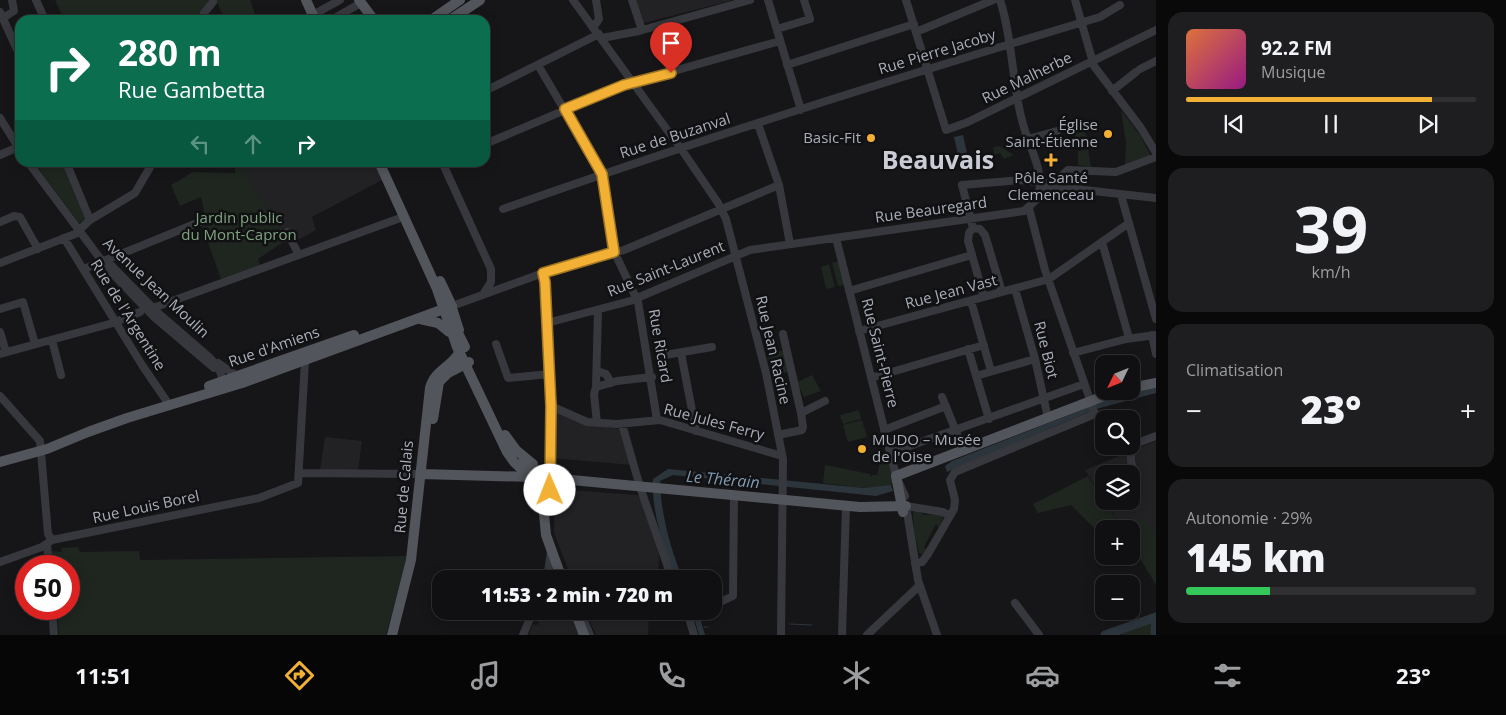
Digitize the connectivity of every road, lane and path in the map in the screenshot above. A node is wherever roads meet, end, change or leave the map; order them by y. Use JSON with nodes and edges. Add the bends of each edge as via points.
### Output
{"nodes":[{"id":1,"x":12,"y":0,"type":"edge"},
{"id":2,"x":36,"y":0,"type":"edge"},
{"id":3,"x":306,"y":0,"type":"edge"},
{"id":4,"x":340,"y":0,"type":"edge"},
{"id":5,"x":460,"y":0,"type":"edge"},
{"id":6,"x":480,"y":0,"type":"edge"},
{"id":7,"x":573,"y":0,"type":"edge"},
{"id":8,"x":578,"y":0,"type":"edge"},
{"id":9,"x":596,"y":0,"type":"edge"},
{"id":10,"x":632,"y":0,"type":"edge"},
{"id":11,"x":750,"y":0,"type":"edge"},
{"id":12,"x":768,"y":0,"type":"edge"},
{"id":13,"x":804,"y":0,"type":"edge"},
{"id":14,"x":906,"y":0,"type":"edge"},
{"id":15,"x":993,"y":0,"type":"edge"},
{"id":16,"x":1000,"y":0,"type":"edge"},
{"id":17,"x":1076,"y":0,"type":"edge"},
{"id":18,"x":360,"y":1,"type":"edge"},
{"id":19,"x":213,"y":2,"type":"dead end"},
{"id":20,"x":1124,"y":2,"type":"edge"},
{"id":21,"x":446,"y":4,"type":"edge"},
{"id":22,"x":2,"y":15,"type":"edge"},
{"id":23,"x":43,"y":15,"type":"edge"},
{"id":24,"x":205,"y":15,"type":"edge"},
{"id":25,"x":314,"y":15,"type":"edge"},
{"id":26,"x":317,"y":15,"type":"edge"},
{"id":27,"x":338,"y":15,"type":"edge"},
{"id":28,"x":370,"y":15,"type":"edge"},
{"id":29,"x":436,"y":15,"type":"edge"},
{"id":30,"x":458,"y":15,"type":"edge"},
{"id":31,"x":1082,"y":22,"type":"junction"},
{"id":32,"x":915,"y":28,"type":"junction"},
{"id":33,"x":777,"y":29,"type":"junction"},
{"id":34,"x":642,"y":30,"type":"junction"},
{"id":35,"x":1156,"y":30,"type":"edge"},
{"id":36,"x":597,"y":32,"type":"junction"},
{"id":37,"x":780,"y":41,"type":"junction"},
{"id":38,"x":15,"y":45,"type":"edge"},
{"id":39,"x":1009,"y":45,"type":"junction"},
{"id":40,"x":1092,"y":61,"type":"junction"},
{"id":41,"x":1156,"y":61,"type":"edge"},
{"id":42,"x":538,"y":65,"type":"junction"},
{"id":43,"x":788,"y":65,"type":"junction"},
{"id":44,"x":928,"y":70,"type":"junction"},
{"id":45,"x":634,"y":83,"type":"junction"},
{"id":46,"x":490,"y":89,"type":"edge"},
{"id":47,"x":1112,"y":91,"type":"junction"},
{"id":48,"x":1017,"y":97,"type":"junction"},
{"id":49,"x":565,"y":109,"type":"junction"},
{"id":50,"x":801,"y":110,"type":"junction"},
{"id":51,"x":0,"y":118,"type":"edge"},
{"id":52,"x":758,"y":124,"type":"junction"},
{"id":53,"x":1057,"y":131,"type":"dead end"},
{"id":54,"x":1028,"y":139,"type":"junction"},
{"id":55,"x":15,"y":142,"type":"edge"},
{"id":56,"x":490,"y":142,"type":"edge"},
{"id":57,"x":680,"y":148,"type":"junction"},
{"id":58,"x":15,"y":149,"type":"edge"},
{"id":59,"x":0,"y":155,"type":"edge"},
{"id":60,"x":1156,"y":155,"type":"edge"},
{"id":61,"x":32,"y":167,"type":"edge"},
{"id":62,"x":68,"y":167,"type":"edge"},
{"id":63,"x":150,"y":167,"type":"edge"},
{"id":64,"x":381,"y":167,"type":"edge"},
{"id":65,"x":387,"y":167,"type":"edge"},
{"id":66,"x":444,"y":167,"type":"edge"},
{"id":67,"x":602,"y":174,"type":"junction"},
{"id":68,"x":1040,"y":181,"type":"junction"},
{"id":69,"x":779,"y":185,"type":"junction"},
{"id":70,"x":1062,"y":188,"type":"junction"},
{"id":71,"x":1121,"y":195,"type":"junction"},
{"id":72,"x":1156,"y":198,"type":"edge"},
{"id":73,"x":1036,"y":200,"type":"junction"},
{"id":74,"x":1029,"y":208,"type":"junction"},
{"id":75,"x":503,"y":209,"type":"dead end"},
{"id":76,"x":722,"y":210,"type":"junction"},
{"id":77,"x":403,"y":217,"type":"junction"},
{"id":78,"x":971,"y":218,"type":"junction"},
{"id":79,"x":90,"y":220,"type":"junction"},
{"id":80,"x":0,"y":222,"type":"edge"},
{"id":81,"x":202,"y":222,"type":"dead end"},
{"id":82,"x":1129,"y":223,"type":"junction"},
{"id":83,"x":974,"y":228,"type":"junction"},
{"id":84,"x":78,"y":230,"type":"junction"},
{"id":85,"x":288,"y":232,"type":"dead end"},
{"id":86,"x":64,"y":238,"type":"junction"},
{"id":87,"x":836,"y":238,"type":"junction"},
{"id":88,"x":1102,"y":242,"type":"junction"},
{"id":89,"x":790,"y":244,"type":"junction"},
{"id":90,"x":38,"y":249,"type":"junction"},
{"id":91,"x":614,"y":252,"type":"junction"},
{"id":92,"x":299,"y":255,"type":"junction"},
{"id":93,"x":736,"y":255,"type":"junction"},
{"id":94,"x":972,"y":255,"type":"junction"},
{"id":95,"x":104,"y":261,"type":"junction"},
{"id":96,"x":0,"y":263,"type":"edge"},
{"id":97,"x":84,"y":269,"type":"junction"},
{"id":98,"x":543,"y":273,"type":"junction"},
{"id":99,"x":1049,"y":279,"type":"junction"},
{"id":100,"x":1015,"y":289,"type":"junction"},
{"id":101,"x":849,"y":291,"type":"junction"},
{"id":102,"x":1002,"y":292,"type":"junction"},
{"id":103,"x":482,"y":295,"type":"junction"},
{"id":104,"x":984,"y":297,"type":"junction"},
{"id":105,"x":637,"y":298,"type":"junction"},
{"id":106,"x":971,"y":301,"type":"junction"},
{"id":107,"x":443,"y":307,"type":"junction"},
{"id":108,"x":153,"y":308,"type":"junction"},
{"id":109,"x":0,"y":309,"type":"edge"},
{"id":110,"x":598,"y":310,"type":"junction"},
{"id":111,"x":140,"y":312,"type":"dead end"},
{"id":112,"x":420,"y":318,"type":"junction"},
{"id":113,"x":1156,"y":319,"type":"edge"},
{"id":114,"x":116,"y":322,"type":"junction"},
{"id":115,"x":547,"y":323,"type":"junction"},
{"id":116,"x":859,"y":331,"type":"junction"},
{"id":117,"x":0,"y":332,"type":"edge"},
{"id":118,"x":784,"y":334,"type":"dead end"},
{"id":119,"x":1154,"y":335,"type":"edge"},
{"id":120,"x":362,"y":338,"type":"junction"},
{"id":121,"x":452,"y":338,"type":"junction"},
{"id":122,"x":1129,"y":338,"type":"junction"},
{"id":123,"x":52,"y":340,"type":"junction"},
{"id":124,"x":36,"y":344,"type":"junction"},
{"id":125,"x":496,"y":344,"type":"dead end"},
{"id":126,"x":984,"y":345,"type":"junction"},
{"id":127,"x":712,"y":347,"type":"dead end"},
{"id":128,"x":968,"y":349,"type":"junction"},
{"id":129,"x":462,"y":350,"type":"junction"},
{"id":130,"x":3,"y":353,"type":"edge"},
{"id":131,"x":681,"y":353,"type":"junction"},
{"id":132,"x":1074,"y":354,"type":"junction"},
{"id":133,"x":1156,"y":354,"type":"edge"},
{"id":134,"x":209,"y":356,"type":"junction"},
{"id":135,"x":648,"y":358,"type":"junction"},
{"id":136,"x":1035,"y":359,"type":"junction"},
{"id":137,"x":305,"y":361,"type":"junction"},
{"id":138,"x":468,"y":363,"type":"junction"},
{"id":139,"x":214,"y":368,"type":"dead end"},
{"id":140,"x":597,"y":371,"type":"junction"},
{"id":141,"x":991,"y":371,"type":"junction"},
{"id":142,"x":550,"y":374,"type":"junction"},
{"id":143,"x":62,"y":375,"type":"dead end"},
{"id":144,"x":237,"y":376,"type":"junction"},
{"id":145,"x":652,"y":376,"type":"junction"},
{"id":146,"x":976,"y":376,"type":"junction"},
{"id":147,"x":871,"y":378,"type":"junction"},
{"id":148,"x":224,"y":382,"type":"junction"},
{"id":149,"x":611,"y":382,"type":"junction"},
{"id":150,"x":1156,"y":383,"type":"edge"},
{"id":151,"x":1084,"y":384,"type":"junction"},
{"id":152,"x":1140,"y":386,"type":"edge"},
{"id":153,"x":596,"y":387,"type":"junction"},
{"id":154,"x":0,"y":396,"type":"edge"},
{"id":155,"x":942,"y":397,"type":"dead end"},
{"id":156,"x":1044,"y":399,"type":"junction"},
{"id":157,"x":1095,"y":400,"type":"edge"},
{"id":158,"x":825,"y":401,"type":"dead end"},
{"id":159,"x":1090,"y":402,"type":"junction"},
{"id":160,"x":168,"y":403,"type":"junction"},
{"id":161,"x":551,"y":406,"type":"junction"},
{"id":162,"x":946,"y":406,"type":"junction"},
{"id":163,"x":801,"y":413,"type":"junction"},
{"id":164,"x":1095,"y":414,"type":"joint"},
{"id":165,"x":1048,"y":418,"type":"junction"},
{"id":166,"x":989,"y":419,"type":"junction"},
{"id":167,"x":657,"y":420,"type":"junction"},
{"id":168,"x":597,"y":423,"type":"junction"},
{"id":169,"x":622,"y":424,"type":"junction"},
{"id":170,"x":884,"y":430,"type":"junction"},
{"id":171,"x":956,"y":430,"type":"junction"},
{"id":172,"x":696,"y":431,"type":"junction"},
{"id":173,"x":778,"y":435,"type":"junction"},
{"id":174,"x":1156,"y":436,"type":"edge"},
{"id":175,"x":1140,"y":442,"type":"edge"},
{"id":176,"x":42,"y":448,"type":"junction"},
{"id":177,"x":964,"y":451,"type":"junction"},
{"id":178,"x":890,"y":453,"type":"junction"},
{"id":179,"x":782,"y":456,"type":"junction"},
{"id":180,"x":0,"y":458,"type":"edge"},
{"id":181,"x":0,"y":462,"type":"edge"},
{"id":182,"x":918,"y":469,"type":"junction"},
{"id":183,"x":299,"y":473,"type":"junction"},
{"id":184,"x":424,"y":474,"type":"junction"},
{"id":185,"x":542,"y":476,"type":"junction"},
{"id":186,"x":896,"y":476,"type":"junction"},
{"id":187,"x":645,"y":485,"type":"junction"},
{"id":188,"x":782,"y":494,"type":"junction"},
{"id":189,"x":734,"y":495,"type":"junction"},
{"id":190,"x":904,"y":504,"type":"junction"},
{"id":191,"x":846,"y":506,"type":"junction"},
{"id":192,"x":860,"y":507,"type":"junction"},
{"id":193,"x":886,"y":507,"type":"junction"},
{"id":194,"x":950,"y":516,"type":"junction"},
{"id":195,"x":49,"y":542,"type":"junction"},
{"id":196,"x":551,"y":552,"type":"junction"},
{"id":197,"x":49,"y":555,"type":"edge"},
{"id":198,"x":0,"y":562,"type":"edge"},
{"id":199,"x":915,"y":564,"type":"junction"},
{"id":200,"x":548,"y":570,"type":"edge"},
{"id":201,"x":558,"y":570,"type":"edge"},
{"id":202,"x":564,"y":570,"type":"edge"},
{"id":203,"x":669,"y":570,"type":"edge"},
{"id":204,"x":919,"y":586,"type":"junction"},
{"id":205,"x":722,"y":600,"type":"edge"},
{"id":206,"x":1015,"y":603,"type":"dead end"},
{"id":207,"x":53,"y":620,"type":"edge"},
{"id":208,"x":529,"y":620,"type":"edge"},
{"id":209,"x":578,"y":620,"type":"edge"},
{"id":210,"x":583,"y":620,"type":"edge"},
{"id":211,"x":690,"y":620,"type":"edge"},
{"id":212,"x":54,"y":635,"type":"edge"},
{"id":213,"x":394,"y":635,"type":"edge"},
{"id":214,"x":523,"y":635,"type":"edge"},
{"id":215,"x":584,"y":635,"type":"edge"},
{"id":216,"x":589,"y":635,"type":"edge"},
{"id":217,"x":694,"y":635,"type":"edge"},
{"id":218,"x":781,"y":635,"type":"edge"},
{"id":219,"x":842,"y":635,"type":"edge"},
{"id":220,"x":867,"y":635,"type":"edge"},
{"id":221,"x":937,"y":635,"type":"edge"},
{"id":222,"x":1039,"y":635,"type":"edge"}],
"edges":[{"from":1,"to":22,"type":"street","via":[[14,11]]},
{"from":2,"to":23,"type":"street"},
{"from":3,"to":25,"type":"main road"},
{"from":4,"to":26,"type":"street"},
{"from":5,"to":21,"type":"main road"},
{"from":6,"to":30,"type":"main road"},
{"from":7,"to":36,"type":"street"},
{"from":8,"to":36,"type":"street"},
{"from":9,"to":36,"type":"street"},
{"from":10,"to":34,"type":"street"},
{"from":11,"to":34,"type":"street"},
{"from":12,"to":33,"type":"street"},
{"from":13,"to":33,"type":"street","via":[[810,19]]},
{"from":14,"to":32,"type":"street"},
{"from":15,"to":32,"type":"street"},
{"from":16,"to":39,"type":"street"},
{"from":17,"to":31,"type":"street"},
{"from":18,"to":27,"type":"street"},
{"from":18,"to":28,"type":"main road"},
{"from":19,"to":24,"type":"street"},
{"from":20,"to":31,"type":"street","name":"Rue Pierre Jacoby","via":[[1106,14]]},
{"from":21,"to":29,"type":"main road"},
{"from":22,"to":38,"type":"street"},
{"from":31,"to":39,"type":"street","name":"Rue Pierre Jacoby"},
{"from":31,"to":40,"type":"street"},
{"from":32,"to":43,"type":"street"},
{"from":32,"to":44,"type":"street"},
{"from":33,"to":37,"type":"street"},
{"from":34,"to":36,"type":"street"},
{"from":35,"to":40,"type":"street","name":"Rue Malherbe"},
{"from":36,"to":42,"type":"street"},
{"from":36,"to":45,"type":"street","name":"Rue Jean Racine"},
{"from":37,"to":43,"type":"street"},
{"from":37,"to":45,"type":"street"},
{"from":39,"to":44,"type":"street","name":"Rue Pierre Jacoby"},
{"from":39,"to":48,"type":"street"},
{"from":40,"to":47,"type":"street"},
{"from":40,"to":48,"type":"street","name":"Rue Malherbe"},
{"from":41,"to":47,"type":"street"},
{"from":42,"to":46,"type":"street"},
{"from":42,"to":49,"type":"street"},
{"from":43,"to":50,"type":"street"},
{"from":44,"to":48,"type":"street","name":"Rue Malherbe","via":[[946,130]]},
{"from":44,"to":50,"type":"street","name":"Rue Pierre Jacoby"},
{"from":45,"to":49,"type":"street"},
{"from":45,"to":57,"type":"street","name":"Rue Jean Racine"},
{"from":47,"to":60,"type":"street","via":[[1141,128]]},
{"from":48,"to":54,"type":"street"},
{"from":49,"to":56,"type":"street"},
{"from":49,"to":67,"type":"street"},
{"from":50,"to":52,"type":"street","name":"Rue de Buzanval"},
{"from":51,"to":55,"type":"street"},
{"from":52,"to":57,"type":"street","name":"Rue de Buzanval"},
{"from":52,"to":69,"type":"street"},
{"from":53,"to":54,"type":"street"},
{"from":54,"to":68,"type":"street"},
{"from":57,"to":67,"type":"street","name":"Rue de Buzanval"},
{"from":57,"to":76,"type":"street","name":"Rue Jean Racine"},
{"from":58,"to":59,"type":"street"},
{"from":60,"to":68,"type":"street","via":[[1116,172],[1068,170],[1053,184]]},
{"from":61,"to":84,"type":"street","name":"Avenue Jean Moulin"},
{"from":62,"to":79,"type":"street"},
{"from":63,"to":79,"type":"street","via":[[135,193]]},
{"from":64,"to":77,"type":"main road"},
{"from":65,"to":107,"type":"main road"},
{"from":66,"to":103,"type":"street","via":[[491,268],[491,282]]},
{"from":67,"to":75,"type":"street","name":"Rue de Buzanval"},
{"from":67,"to":91,"type":"street","name":"Rue Ricard"},
{"from":68,"to":70,"type":"street"},
{"from":68,"to":73,"type":"street"},
{"from":68,"to":78,"type":"street","via":[[962,184]]},
{"from":69,"to":76,"type":"street"},
{"from":69,"to":89,"type":"street"},
{"from":70,"to":71,"type":"street"},
{"from":70,"to":73,"type":"street","via":[[1048,189]]},
{"from":71,"to":72,"type":"street"},
{"from":71,"to":82,"type":"street"},
{"from":73,"to":74,"type":"street"},
{"from":74,"to":78,"type":"street","name":"Rue Beauregard"},
{"from":74,"to":99,"type":"street"},
{"from":76,"to":91,"type":"street"},
{"from":76,"to":93,"type":"street","name":"Rue Jean Racine"},
{"from":77,"to":92,"type":"street"},
{"from":77,"to":107,"type":"main road","via":[[430,276],[436,298]]},
{"from":78,"to":83,"type":"street"},
{"from":78,"to":87,"type":"street","name":"Rue Beauregard"},
{"from":79,"to":84,"type":"street"},
{"from":80,"to":90,"type":"street","via":[[20,217]]},
{"from":81,"to":95,"type":"street"},
{"from":82,"to":88,"type":"street","name":"Rue Jean Vast"},
{"from":82,"to":113,"type":"street"},
{"from":83,"to":94,"type":"street","via":[[968,237]]},
{"from":83,"to":102,"type":"street","via":[[985,235]]},
{"from":84,"to":86,"type":"street"},
{"from":84,"to":95,"type":"street","name":"Avenue Jean Moulin"},
{"from":85,"to":92,"type":"street"},
{"from":86,"to":90,"type":"street"},
{"from":86,"to":97,"type":"street","name":"Rue de l'Argentine"},
{"from":87,"to":89,"type":"street","name":"Rue Beauregard"},
{"from":87,"to":101,"type":"street","name":"Rue Saint-Pierre"},
{"from":88,"to":99,"type":"street","name":"Rue Jean Vast"},
{"from":88,"to":122,"type":"street"},
{"from":89,"to":93,"type":"street","name":"Rue Saint-Laurent"},
{"from":90,"to":96,"type":"street"},
{"from":91,"to":98,"type":"street"},
{"from":91,"to":105,"type":"street","name":"Rue Ricard"},
{"from":92,"to":108,"type":"street"},
{"from":93,"to":105,"type":"street","name":"Rue Saint-Laurent"},
{"from":93,"to":173,"type":"street","name":"Rue Jean Racine"},
{"from":94,"to":101,"type":"street"},
{"from":94,"to":104,"type":"street"},
{"from":95,"to":97,"type":"street"},
{"from":95,"to":108,"type":"street","name":"Avenue Jean Moulin"},
{"from":95,"to":139,"type":"street","name":"Avenue Jean Moulin","via":[[154,317]]},
{"from":97,"to":114,"type":"street","name":"Rue de l'Argentine"},
{"from":98,"to":103,"type":"street"},
{"from":98,"to":115,"type":"street"},
{"from":99,"to":100,"type":"street","name":"Rue Jean Vast"},
{"from":99,"to":132,"type":"street"},
{"from":100,"to":102,"type":"street","name":"Rue Jean Vast"},
{"from":100,"to":136,"type":"street","name":"Rue Biot"},
{"from":101,"to":116,"type":"street","name":"Rue Saint-Pierre"},
{"from":102,"to":104,"type":"street","name":"Rue Jean Vast"},
{"from":103,"to":107,"type":"street"},
{"from":104,"to":106,"type":"street","name":"Rue Jean Vast"},
{"from":105,"to":110,"type":"street","name":"Rue Saint-Laurent"},
{"from":105,"to":135,"type":"street","name":"Rue Ricard"},
{"from":106,"to":116,"type":"street","name":"Rue Jean Vast"},
{"from":106,"to":126,"type":"street"},
{"from":107,"to":112,"type":"main road","name":"Rue d'Amiens"},
{"from":107,"to":121,"type":"main road"},
{"from":107,"to":129,"type":"main road"},
{"from":107,"to":144,"type":"main road","name":"Rue d'Amiens"},
{"from":108,"to":134,"type":"street","name":"Avenue Jean Moulin"},
{"from":109,"to":124,"type":"street","via":[[23,302]]},
{"from":110,"to":115,"type":"street","name":"Rue Saint-Laurent"},
{"from":110,"to":140,"type":"street"},
{"from":111,"to":114,"type":"street"},
{"from":112,"to":120,"type":"main road","name":"Rue d'Amiens"},
{"from":112,"to":121,"type":"main road","via":[[440,324]]},
{"from":114,"to":123,"type":"street"},
{"from":114,"to":160,"type":"street","name":"Rue de l'Argentine"},
{"from":115,"to":142,"type":"street"},
{"from":116,"to":147,"type":"street","name":"Rue Saint-Pierre"},
{"from":117,"to":130,"type":"street"},
{"from":118,"to":163,"type":"street"},
{"from":119,"to":122,"type":"street"},
{"from":119,"to":133,"type":"street"},
{"from":120,"to":137,"type":"main road","name":"Rue d'Amiens"},
{"from":120,"to":144,"type":"street","name":"Rue d'Amiens"},
{"from":121,"to":129,"type":"main road"},
{"from":122,"to":132,"type":"street"},
{"from":123,"to":124,"type":"street"},
{"from":123,"to":143,"type":"street"},
{"from":124,"to":130,"type":"street"},
{"from":125,"to":142,"type":"street","via":[[508,378]]},
{"from":126,"to":128,"type":"street"},
{"from":126,"to":141,"type":"street"},
{"from":127,"to":131,"type":"street"},
{"from":128,"to":146,"type":"street"},
{"from":128,"to":147,"type":"street"},
{"from":129,"to":138,"type":"main road"},
{"from":129,"to":184,"type":"main road","name":"Rue de Calais","via":[[454,362],[435,375],[430,385]]},
{"from":131,"to":135,"type":"street"},
{"from":131,"to":172,"type":"street"},
{"from":132,"to":151,"type":"street"},
{"from":134,"to":144,"type":"street","name":"Avenue Jean Moulin"},
{"from":134,"to":148,"type":"street","name":"Avenue Jean Moulin","via":[[219,368]]},
{"from":135,"to":145,"type":"street","name":"Rue Ricard"},
{"from":136,"to":141,"type":"street"},
{"from":136,"to":156,"type":"street","name":"Rue Biot"},
{"from":137,"to":148,"type":"main road","name":"Rue d'Amiens"},
{"from":137,"to":183,"type":"street"},
{"from":138,"to":184,"type":"main road","name":"Rue de Calais","via":[[445,375],[437,388]]},
{"from":138,"to":185,"type":"main road","via":[[510,444]]},
{"from":138,"to":185,"type":"main road","via":[[510,456]]},
{"from":140,"to":149,"type":"street","via":[[606,374]]},
{"from":140,"to":153,"type":"street"},
{"from":141,"to":146,"type":"street"},
{"from":142,"to":161,"type":"street"},
{"from":144,"to":148,"type":"main road","name":"Rue d'Amiens"},
{"from":145,"to":149,"type":"street"},
{"from":145,"to":167,"type":"street","name":"Rue Ricard"},
{"from":146,"to":166,"type":"street"},
{"from":147,"to":170,"type":"street","name":"Rue Saint-Pierre"},
{"from":148,"to":160,"type":"main road","name":"Rue d'Amiens"},
{"from":149,"to":153,"type":"street"},
{"from":150,"to":152,"type":"main road"},
{"from":151,"to":156,"type":"street"},
{"from":151,"to":159,"type":"street"},
{"from":153,"to":168,"type":"street"},
{"from":154,"to":176,"type":"street","via":[[36,435]]},
{"from":155,"to":162,"type":"street"},
{"from":156,"to":165,"type":"street","name":"Rue Biot"},
{"from":156,"to":166,"type":"street"},
{"from":157,"to":159,"type":"main road"},
{"from":158,"to":163,"type":"street"},
{"from":159,"to":164,"type":"street"},
{"from":159,"to":165,"type":"main road"},
{"from":160,"to":176,"type":"main road","name":"Rue d'Amiens"},
{"from":161,"to":168,"type":"street","name":"Rue Jules Ferry","via":[[583,421]]},
{"from":161,"to":185,"type":"street"},
{"from":162,"to":170,"type":"street"},
{"from":162,"to":171,"type":"street"},
{"from":163,"to":173,"type":"street","via":[[802,430]]},
{"from":164,"to":194,"type":"street","via":[[955,472],[951,478],[955,502]]},
{"from":165,"to":177,"type":"main road"},
{"from":166,"to":171,"type":"street"},
{"from":167,"to":169,"type":"street","name":"Rue Jules Ferry"},
{"from":167,"to":172,"type":"street","name":"Rue Jules Ferry"},
{"from":168,"to":169,"type":"street","name":"Rue Jules Ferry"},
{"from":169,"to":187,"type":"street"},
{"from":170,"to":178,"type":"street","name":"Rue Saint-Pierre"},
{"from":171,"to":177,"type":"street"},
{"from":171,"to":178,"type":"street"},
{"from":172,"to":179,"type":"street","name":"Rue Jules Ferry"},
{"from":173,"to":179,"type":"street","name":"Rue Jean Racine"},
{"from":174,"to":175,"type":"street"},
{"from":176,"to":180,"type":"main road","name":"Rue d'Amiens"},
{"from":176,"to":181,"type":"main road","name":"Rue d'Amiens"},
{"from":176,"to":195,"type":"street"},
{"from":177,"to":182,"type":"main road"},
{"from":178,"to":186,"type":"street","name":"Rue Saint-Pierre"},
{"from":179,"to":188,"type":"street","name":"Rue Jean Racine"},
{"from":182,"to":186,"type":"main road"},
{"from":182,"to":190,"type":"main road","via":[[906,479]]},
{"from":183,"to":184,"type":"street"},
{"from":183,"to":195,"type":"street","name":"Rue Louis Borel","via":[[298,483],[259,498]]},
{"from":184,"to":185,"type":"main road"},
{"from":184,"to":213,"type":"main road","name":"Rue de Calais","via":[[411,560]]},
{"from":185,"to":187,"type":"main road"},
{"from":185,"to":196,"type":"main road","via":[[539,487],[544,496],[546,535]]},
{"from":185,"to":202,"type":"main road","via":[[550,532]]},
{"from":186,"to":190,"type":"main road","name":"Rue Saint-Pierre"},
{"from":187,"to":189,"type":"main road"},
{"from":187,"to":203,"type":"street"},
{"from":188,"to":189,"type":"main road"},
{"from":188,"to":191,"type":"main road"},
{"from":188,"to":218,"type":"street","name":"Rue Jean Racine"},
{"from":189,"to":205,"type":"street","via":[[732,596]]},
{"from":190,"to":192,"type":"main road","via":[[884,512]]},
{"from":190,"to":193,"type":"main road"},
{"from":190,"to":193,"type":"main road","via":[[895,501]]},
{"from":190,"to":194,"type":"street"},
{"from":190,"to":199,"type":"street"},
{"from":191,"to":192,"type":"main road"},
{"from":191,"to":219,"type":"street"},
{"from":192,"to":193,"type":"main road"},
{"from":194,"to":199,"type":"street","via":[[928,554],[922,562]]},
{"from":195,"to":197,"type":"street"},
{"from":195,"to":198,"type":"street","name":"Rue Louis Borel"},
{"from":196,"to":200,"type":"street"},
{"from":196,"to":201,"type":"main road"},
{"from":199,"to":204,"type":"street"},
{"from":204,"to":220,"type":"street"},
{"from":204,"to":221,"type":"street"},
{"from":206,"to":222,"type":"street"},
{"from":207,"to":212,"type":"street"},
{"from":208,"to":214,"type":"street"},
{"from":209,"to":215,"type":"main road"},
{"from":210,"to":216,"type":"main road"},
{"from":211,"to":217,"type":"street"}]}
